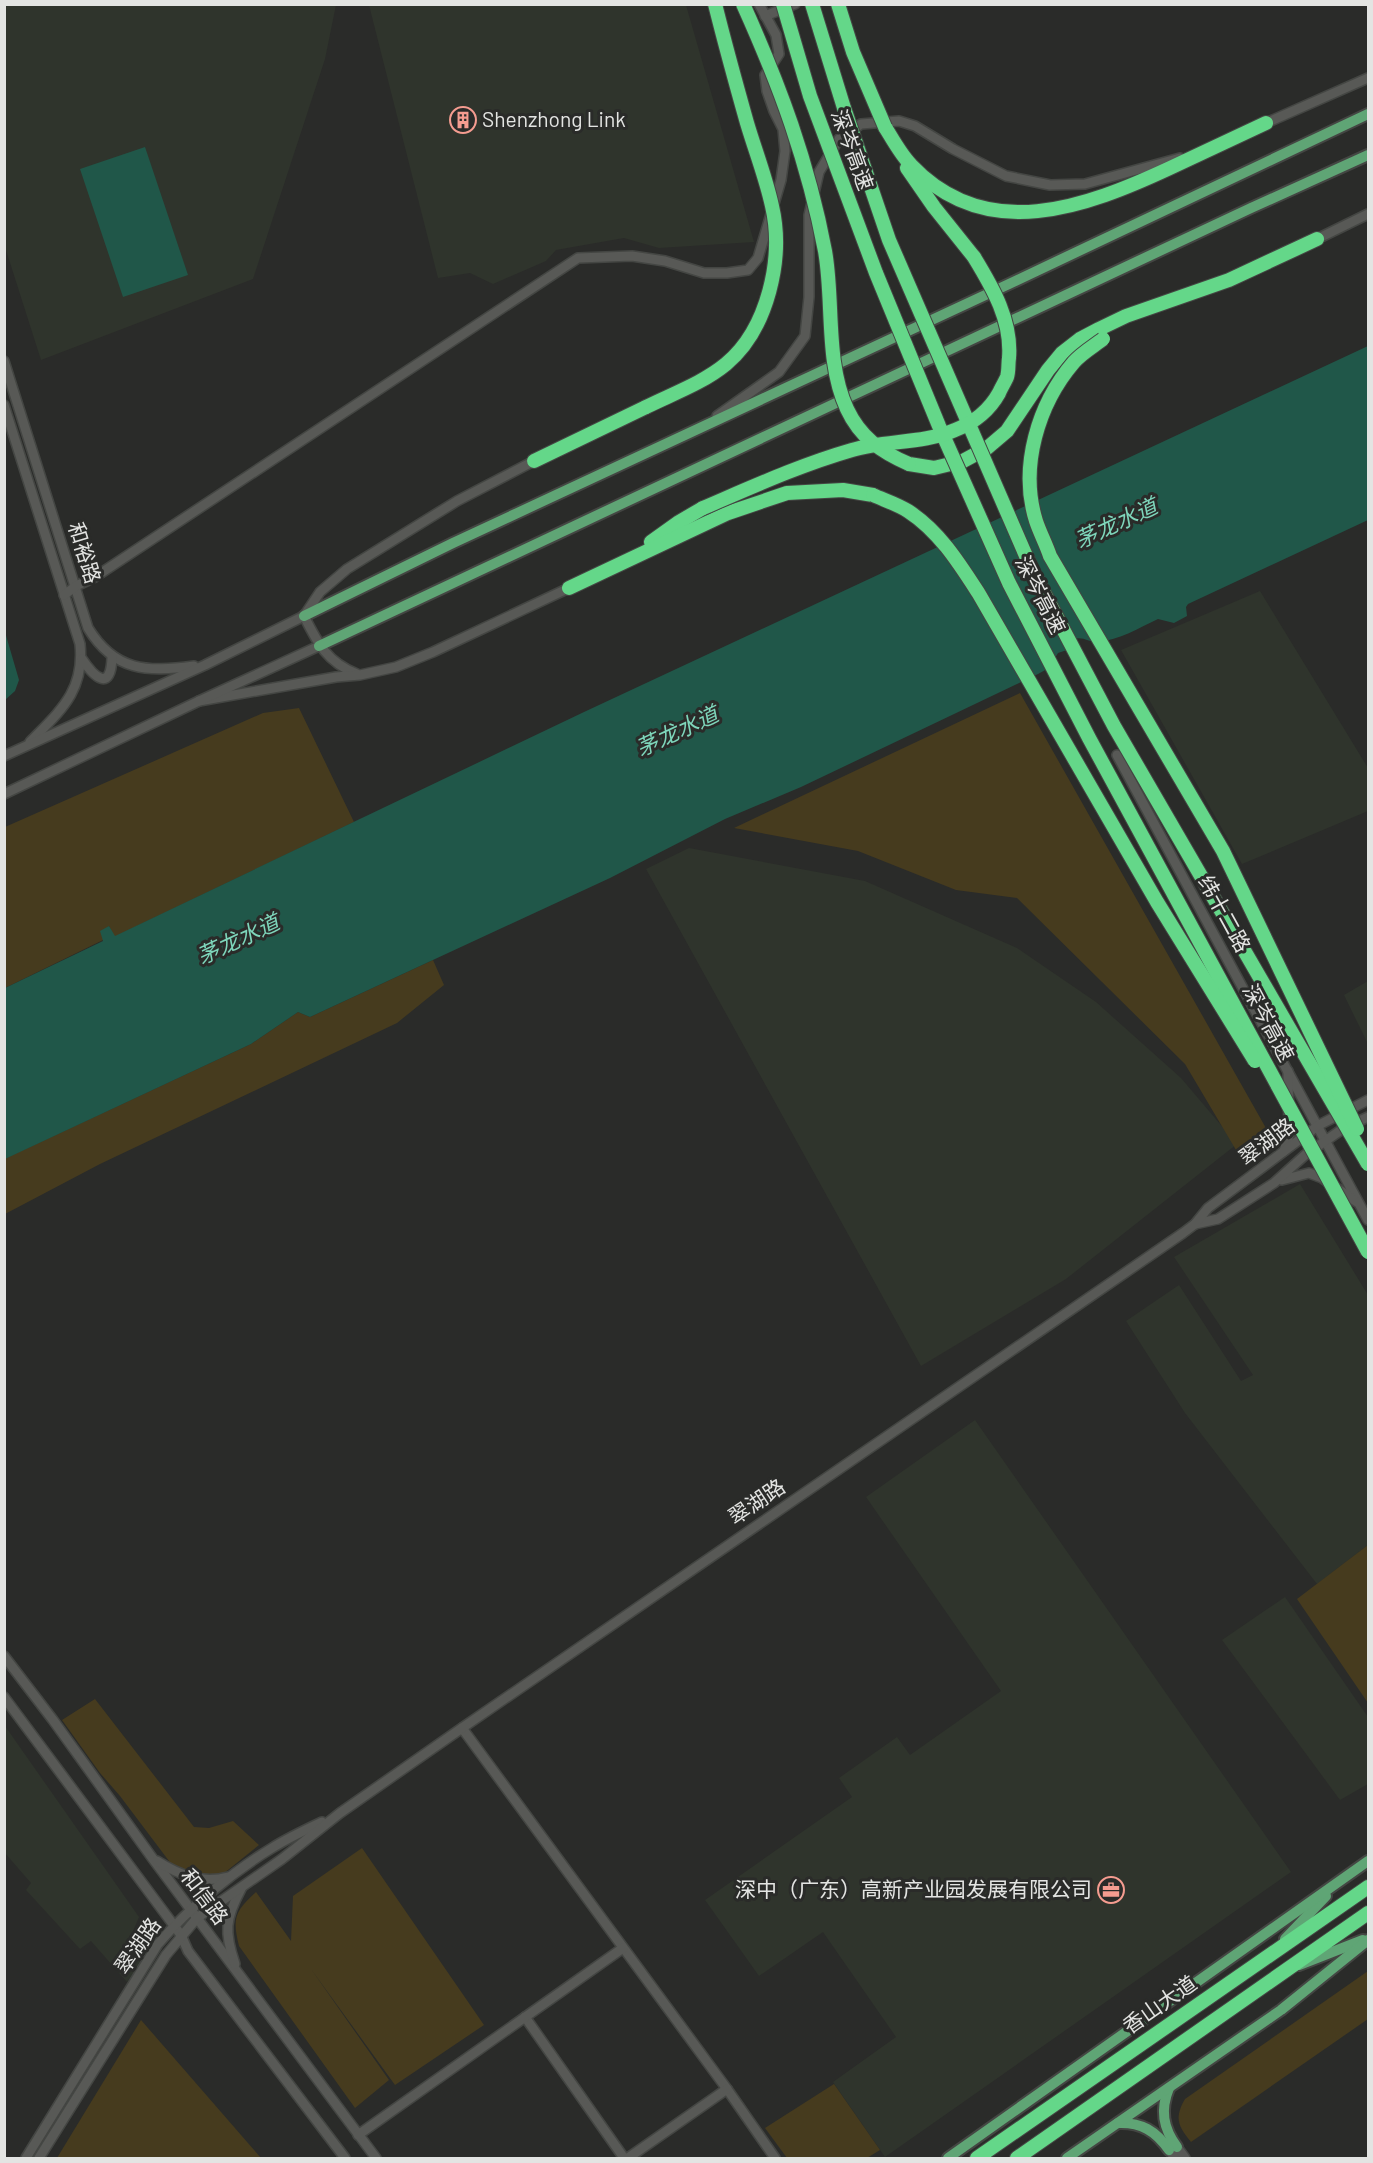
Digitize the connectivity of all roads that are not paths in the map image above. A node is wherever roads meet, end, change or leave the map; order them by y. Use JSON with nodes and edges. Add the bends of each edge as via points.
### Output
{"nodes":[{"id":1,"x":716,"y":4,"type":"edge"},
{"id":2,"x":742,"y":4,"type":"edge"},
{"id":3,"x":759,"y":4,"type":"edge"},
{"id":4,"x":783,"y":4,"type":"edge"},
{"id":5,"x":795,"y":4,"type":"edge"},
{"id":6,"x":812,"y":4,"type":"edge"},
{"id":7,"x":838,"y":4,"type":"edge"},
{"id":8,"x":765,"y":16,"type":"junction"},
{"id":9,"x":1368,"y":78,"type":"edge"},
{"id":10,"x":1368,"y":114,"type":"edge"},
{"id":11,"x":1266,"y":123,"type":"joint"},
{"id":12,"x":885,"y":128,"type":"junction"},
{"id":13,"x":1217,"y":147,"type":"junction"},
{"id":14,"x":1368,"y":155,"type":"edge"},
{"id":15,"x":1368,"y":214,"type":"edge"},
{"id":16,"x":1317,"y":239,"type":"joint"},
{"id":17,"x":1101,"y":334,"type":"junction"},
{"id":18,"x":4,"y":361,"type":"edge"},
{"id":19,"x":4,"y":405,"type":"edge"},
{"id":20,"x":697,"y":430,"type":"junction"},
{"id":21,"x":534,"y":461,"type":"joint"},
{"id":22,"x":628,"y":560,"type":"junction"},
{"id":23,"x":76,"y":586,"type":"junction"},
{"id":24,"x":569,"y":588,"type":"joint"},
{"id":25,"x":64,"y":595,"type":"junction"},
{"id":26,"x":304,"y":616,"type":"junction"},
{"id":27,"x":319,"y":646,"type":"junction"},
{"id":28,"x":112,"y":657,"type":"junction"},
{"id":29,"x":82,"y":659,"type":"junction"},
{"id":30,"x":205,"y":665,"type":"junction"},
{"id":31,"x":360,"y":675,"type":"junction"},
{"id":32,"x":199,"y":701,"type":"junction"},
{"id":33,"x":26,"y":746,"type":"junction"},
{"id":34,"x":1117,"y":754,"type":"dead end"},
{"id":35,"x":4,"y":756,"type":"edge"},
{"id":36,"x":4,"y":794,"type":"edge"},
{"id":37,"x":1150,"y":816,"type":"junction"},
{"id":38,"x":1287,"y":1024,"type":"junction"},
{"id":39,"x":1288,"y":1069,"type":"junction"},
{"id":40,"x":1368,"y":1098,"type":"edge"},
{"id":41,"x":1337,"y":1115,"type":"junction"},
{"id":42,"x":1368,"y":1117,"type":"edge"},
{"id":43,"x":1319,"y":1125,"type":"junction"},
{"id":44,"x":1344,"y":1128,"type":"junction"},
{"id":45,"x":1326,"y":1141,"type":"junction"},
{"id":46,"x":1284,"y":1151,"type":"junction"},
{"id":47,"x":1368,"y":1153,"type":"edge"},
{"id":48,"x":1368,"y":1164,"type":"edge"},
{"id":49,"x":1368,"y":1172,"type":"edge"},
{"id":50,"x":1326,"y":1175,"type":"junction"},
{"id":51,"x":1274,"y":1183,"type":"junction"},
{"id":52,"x":1360,"y":1204,"type":"junction"},
{"id":53,"x":1368,"y":1220,"type":"edge"},
{"id":54,"x":1195,"y":1224,"type":"junction"},
{"id":55,"x":1368,"y":1252,"type":"edge"},
{"id":56,"x":4,"y":1656,"type":"edge"},
{"id":57,"x":4,"y":1697,"type":"edge"},
{"id":58,"x":462,"y":1728,"type":"junction"},
{"id":59,"x":340,"y":1813,"type":"junction"},
{"id":60,"x":153,"y":1859,"type":"junction"},
{"id":61,"x":1368,"y":1861,"type":"edge"},
{"id":62,"x":234,"y":1876,"type":"junction"},
{"id":63,"x":1341,"y":1880,"type":"junction"},
{"id":64,"x":242,"y":1886,"type":"junction"},
{"id":65,"x":1368,"y":1887,"type":"edge"},
{"id":66,"x":190,"y":1909,"type":"junction"},
{"id":67,"x":1368,"y":1913,"type":"edge"},
{"id":68,"x":196,"y":1918,"type":"junction"},
{"id":69,"x":173,"y":1926,"type":"junction"},
{"id":70,"x":181,"y":1935,"type":"junction"},
{"id":71,"x":1368,"y":1939,"type":"edge"},
{"id":72,"x":623,"y":1948,"type":"junction"},
{"id":73,"x":1273,"y":1952,"type":"junction"},
{"id":74,"x":1285,"y":1971,"type":"junction"},
{"id":75,"x":239,"y":1975,"type":"junction"},
{"id":76,"x":525,"y":2017,"type":"junction"},
{"id":77,"x":1169,"y":2088,"type":"junction"},
{"id":78,"x":727,"y":2089,"type":"junction"},
{"id":79,"x":1118,"y":2123,"type":"junction"},
{"id":80,"x":358,"y":2135,"type":"junction"},
{"id":81,"x":1174,"y":2152,"type":"edge"},
{"id":82,"x":26,"y":2158,"type":"edge"},
{"id":83,"x":39,"y":2158,"type":"edge"},
{"id":84,"x":345,"y":2158,"type":"edge"},
{"id":85,"x":376,"y":2158,"type":"edge"},
{"id":86,"x":626,"y":2158,"type":"edge"},
{"id":87,"x":775,"y":2158,"type":"edge"},
{"id":88,"x":948,"y":2158,"type":"edge"},
{"id":89,"x":977,"y":2158,"type":"edge"},
{"id":90,"x":1017,"y":2158,"type":"edge"},
{"id":91,"x":1067,"y":2158,"type":"edge"},
{"id":92,"x":1185,"y":2158,"type":"edge"}],
"edges":[{"from":1,"to":21,"type":"highway","bridge":true,"via":[[772,207],[776,249],[771,288],[756,328],[726,364],[695,383]]},
{"from":2,"to":17,"type":"highway","bridge":true,"via":[[783,98],[817,209],[831,298],[837,381],[861,435],[886,455],[909,464],[934,468],[963,461],[1007,431],[1062,353],[1080,339]]},
{"from":3,"to":8,"type":"street"},
{"from":4,"to":50,"type":"highway","name":"深岑高速","bridge":true,"via":[[810,96],[876,273],[1009,583]]},
{"from":5,"to":8,"type":"street"},
{"from":6,"to":48,"type":"highway","name":"深岑高速","bridge":true,"via":[[889,240],[1033,572],[1114,726]]},
{"from":7,"to":12,"type":"highway","bridge":true},
{"from":8,"to":23,"type":"street","via":[[776,35],[779,54],[765,75],[767,91],[783,129],[785,151],[782,180],[758,258],[748,270],[704,273],[632,256],[578,258]]},
{"from":9,"to":11,"type":"street"},
{"from":10,"to":20,"type":"main road"},
{"from":11,"to":13,"type":"highway"},
{"from":12,"to":13,"type":"highway","via":[[910,164],[932,183],[973,204],[1017,213],[1044,212],[1083,203]]},
{"from":12,"to":22,"type":"highway","bridge":true,"via":[[917,184],[974,257],[1004,316],[1010,344],[1008,376],[994,402],[977,420],[953,431],[854,449],[703,508]]},
{"from":13,"to":20,"type":"street","via":[[1085,184],[1050,184],[1006,176],[915,126],[899,121],[861,124],[839,139],[819,172],[809,214],[805,336],[779,372]]},
{"from":14,"to":27,"type":"main road"},
{"from":15,"to":16,"type":"street"},
{"from":16,"to":17,"type":"highway","via":[[1229,280],[1158,305]]},
{"from":17,"to":47,"type":"highway","bridge":true,"via":[[1054,388],[1041,419],[1032,449],[1030,484],[1036,520],[1050,556],[1223,850]]},
{"from":18,"to":23,"type":"street","name":"和裕路"},
{"from":19,"to":25,"type":"street","name":"和裕路"},
{"from":20,"to":26,"type":"main road"},
{"from":21,"to":26,"type":"street","via":[[457,501],[354,564],[327,585]]},
{"from":22,"to":24,"type":"highway"},
{"from":22,"to":50,"type":"highway","bridge":true,"via":[[728,513],[787,493],[843,490],[873,495],[908,511],[939,537],[979,594],[1157,902]]},
{"from":23,"to":25,"type":"street"},
{"from":23,"to":28,"type":"street","name":"和裕路","via":[[88,628],[97,644]]},
{"from":24,"to":31,"type":"street","via":[[415,660]]},
{"from":25,"to":29,"type":"street","name":"和裕路"},
{"from":26,"to":27,"type":"street"},
{"from":26,"to":30,"type":"street"},
{"from":27,"to":31,"type":"street","via":[[343,668]]},
{"from":27,"to":32,"type":"street"},
{"from":28,"to":29,"type":"street","via":[[110,673],[100,678],[92,674]]},
{"from":28,"to":30,"type":"street","name":"和裕路","via":[[139,668],[162,670]]},
{"from":29,"to":33,"type":"street","name":"和裕路","via":[[71,697]]},
{"from":30,"to":33,"type":"street"},
{"from":31,"to":32,"type":"street"},
{"from":32,"to":36,"type":"street"},
{"from":33,"to":35,"type":"street"},
{"from":34,"to":37,"type":"street","name":"纬十二路"},
{"from":37,"to":38,"type":"street","via":[[1168,807]]},
{"from":37,"to":39,"type":"street","name":"纬十二路"},
{"from":38,"to":40,"type":"street","via":[[1341,1094],[1357,1100]]},
{"from":38,"to":41,"type":"street"},
{"from":39,"to":43,"type":"street","name":"纬十二路"},
{"from":39,"to":46,"type":"street","via":[[1289,1135]]},
{"from":40,"to":41,"type":"street","name":"翠湖路"},
{"from":41,"to":43,"type":"street","name":"翠湖路"},
{"from":41,"to":44,"type":"street"},
{"from":42,"to":44,"type":"street","name":"翠湖路"},
{"from":43,"to":45,"type":"street","name":"纬十二路"},
{"from":43,"to":46,"type":"street","name":"翠湖路"},
{"from":44,"to":45,"type":"street","name":"翠湖路"},
{"from":44,"to":49,"type":"street"},
{"from":45,"to":51,"type":"street","name":"翠湖路"},
{"from":45,"to":52,"type":"street","name":"纬十二路"},
{"from":46,"to":54,"type":"street","name":"翠湖路","via":[[1208,1208]]},
{"from":50,"to":55,"type":"highway","bridge":true},
{"from":51,"to":52,"type":"street","via":[[1309,1173]]},
{"from":51,"to":54,"type":"street","name":"翠湖路","via":[[1218,1219]]},
{"from":52,"to":53,"type":"street","name":"纬十二路"},
{"from":54,"to":58,"type":"street","name":"翠湖路"},
{"from":56,"to":60,"type":"street","name":"和信路"},
{"from":57,"to":69,"type":"street","name":"和信路"},
{"from":58,"to":59,"type":"street","name":"翠湖路"},
{"from":58,"to":72,"type":"street"},
{"from":59,"to":62,"type":"street","name":"翠湖路","via":[[272,1848]]},
{"from":59,"to":64,"type":"street","name":"翠湖路"},
{"from":60,"to":62,"type":"street","via":[[174,1872],[199,1879],[211,1881]]},
{"from":60,"to":66,"type":"street","name":"和信路"},
{"from":61,"to":63,"type":"main road"},
{"from":62,"to":66,"type":"street","name":"翠湖路"},
{"from":63,"to":73,"type":"main road"},
{"from":63,"to":88,"type":"main road"},
{"from":64,"to":68,"type":"street","name":"翠湖路"},
{"from":64,"to":75,"type":"street","via":[[231,1910],[228,1929],[228,1942]]},
{"from":65,"to":73,"type":"highway","name":"香山大道"},
{"from":66,"to":68,"type":"street","name":"和信路"},
{"from":66,"to":69,"type":"street","name":"翠湖路"},
{"from":67,"to":74,"type":"highway","name":"香山大道"},
{"from":68,"to":70,"type":"street","name":"翠湖路"},
{"from":68,"to":75,"type":"street","name":"和信路"},
{"from":69,"to":70,"type":"street","name":"和信路"},
{"from":69,"to":82,"type":"street","name":"翠湖路","via":[[158,1944]]},
{"from":70,"to":83,"type":"street","name":"翠湖路"},
{"from":70,"to":84,"type":"street","name":"和信路","via":[[188,1951]]},
{"from":71,"to":74,"type":"main road"},
{"from":71,"to":77,"type":"main road","via":[[1281,2010]]},
{"from":72,"to":76,"type":"street"},
{"from":72,"to":78,"type":"street"},
{"from":73,"to":89,"type":"highway","name":"香山大道"},
{"from":74,"to":90,"type":"highway","name":"香山大道"},
{"from":75,"to":80,"type":"street","name":"和信路"},
{"from":76,"to":80,"type":"street"},
{"from":76,"to":86,"type":"street"},
{"from":77,"to":79,"type":"main road"},
{"from":77,"to":81,"type":"main road","via":[[1163,2109]]},
{"from":78,"to":86,"type":"street"},
{"from":78,"to":87,"type":"street"},
{"from":79,"to":81,"type":"main road","via":[[1134,2123],[1149,2129]]},
{"from":79,"to":91,"type":"main road"},
{"from":80,"to":85,"type":"street","name":"和信路"},
{"from":81,"to":92,"type":"street"}]}
